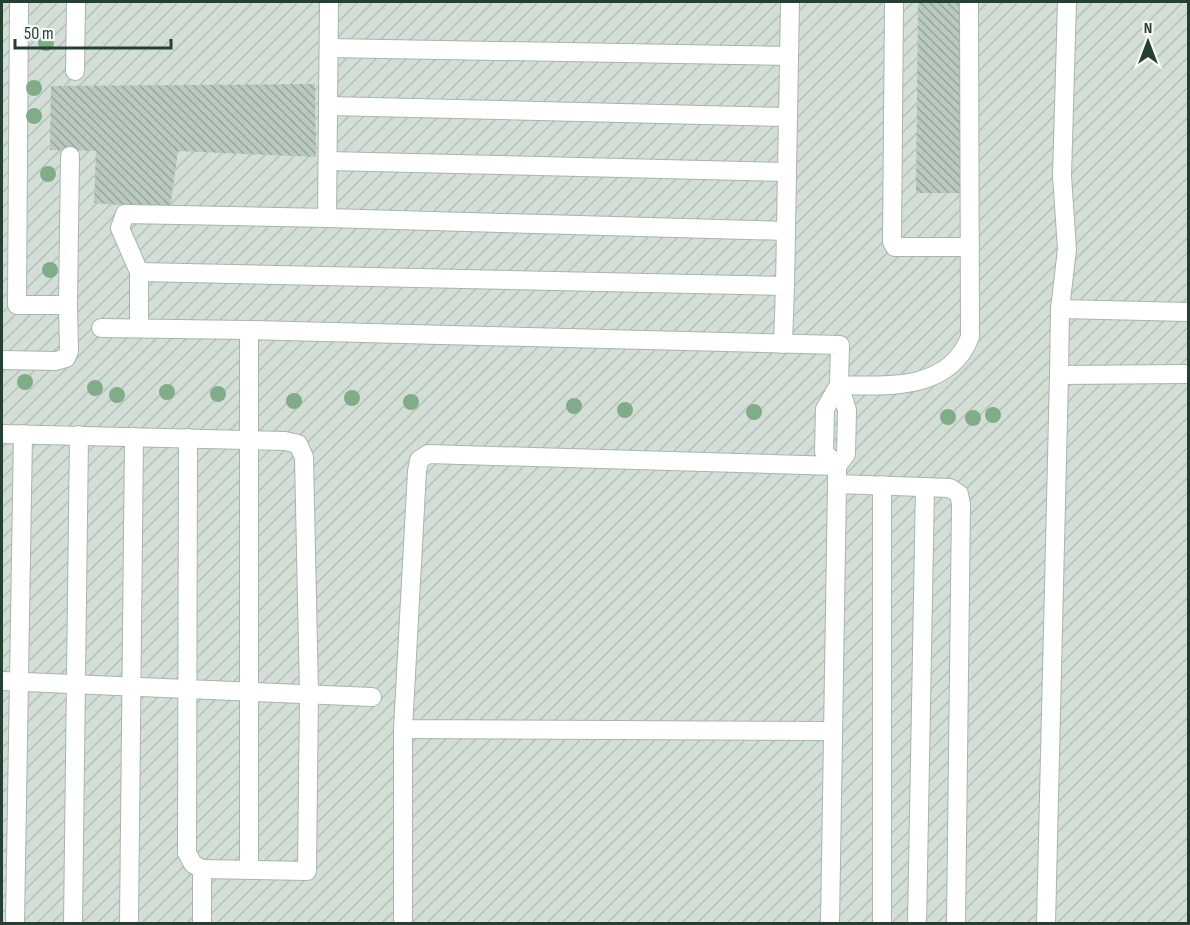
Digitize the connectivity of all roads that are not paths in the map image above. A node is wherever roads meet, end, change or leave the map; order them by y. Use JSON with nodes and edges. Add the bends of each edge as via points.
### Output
{"nodes":[{"id":1,"x":19,"y":2,"type":"edge"},
{"id":2,"x":76,"y":2,"type":"edge"},
{"id":3,"x":329,"y":2,"type":"edge"},
{"id":4,"x":790,"y":2,"type":"edge"},
{"id":5,"x":894,"y":2,"type":"edge"},
{"id":6,"x":969,"y":2,"type":"edge"},
{"id":7,"x":1067,"y":2,"type":"edge"},
{"id":8,"x":329,"y":48,"type":"junction"},
{"id":9,"x":789,"y":56,"type":"junction"},
{"id":10,"x":75,"y":71,"type":"dead end"},
{"id":11,"x":328,"y":106,"type":"junction"},
{"id":12,"x":788,"y":117,"type":"junction"},
{"id":13,"x":70,"y":156,"type":"dead end"},
{"id":14,"x":328,"y":161,"type":"junction"},
{"id":15,"x":787,"y":172,"type":"junction"},
{"id":16,"x":327,"y":218,"type":"junction"},
{"id":17,"x":786,"y":231,"type":"junction"},
{"id":18,"x":970,"y":247,"type":"junction"},
{"id":19,"x":139,"y":272,"type":"junction"},
{"id":20,"x":785,"y":286,"type":"junction"},
{"id":21,"x":9,"y":305,"type":"edge"},
{"id":22,"x":68,"y":305,"type":"junction"},
{"id":23,"x":1060,"y":309,"type":"junction"},
{"id":24,"x":1188,"y":312,"type":"edge"},
{"id":25,"x":101,"y":327,"type":"dead end"},
{"id":26,"x":139,"y":328,"type":"junction"},
{"id":27,"x":249,"y":330,"type":"junction"},
{"id":28,"x":783,"y":344,"type":"junction"},
{"id":29,"x":2,"y":360,"type":"edge"},
{"id":30,"x":1188,"y":374,"type":"edge"},
{"id":31,"x":1059,"y":375,"type":"junction"},
{"id":32,"x":839,"y":386,"type":"junction"},
{"id":33,"x":2,"y":434,"type":"edge"},
{"id":34,"x":23,"y":434,"type":"junction"},
{"id":35,"x":79,"y":435,"type":"junction"},
{"id":36,"x":134,"y":436,"type":"junction"},
{"id":37,"x":188,"y":438,"type":"junction"},
{"id":38,"x":249,"y":439,"type":"junction"},
{"id":39,"x":837,"y":475,"type":"junction"},
{"id":40,"x":882,"y":485,"type":"junction"},
{"id":41,"x":925,"y":487,"type":"junction"},
{"id":42,"x":2,"y":681,"type":"edge"},
{"id":43,"x":21,"y":682,"type":"junction"},
{"id":44,"x":75,"y":684,"type":"junction"},
{"id":45,"x":132,"y":687,"type":"junction"},
{"id":46,"x":187,"y":689,"type":"junction"},
{"id":47,"x":249,"y":692,"type":"junction"},
{"id":48,"x":309,"y":694,"type":"junction"},
{"id":49,"x":372,"y":697,"type":"dead end"},
{"id":50,"x":403,"y":729,"type":"junction"},
{"id":51,"x":833,"y":731,"type":"junction"},
{"id":52,"x":202,"y":869,"type":"junction"},
{"id":53,"x":249,"y":870,"type":"junction"},
{"id":54,"x":15,"y":924,"type":"edge"},
{"id":55,"x":73,"y":924,"type":"edge"},
{"id":56,"x":129,"y":924,"type":"edge"},
{"id":57,"x":202,"y":924,"type":"edge"},
{"id":58,"x":403,"y":924,"type":"edge"},
{"id":59,"x":830,"y":924,"type":"edge"},
{"id":60,"x":882,"y":924,"type":"edge"},
{"id":61,"x":917,"y":924,"type":"edge"},
{"id":62,"x":956,"y":924,"type":"edge"},
{"id":63,"x":1046,"y":924,"type":"edge"}],
"edges":[{"from":1,"to":21,"type":"lane"},
{"from":2,"to":10,"type":"lane"},
{"from":3,"to":8,"type":"lane"},
{"from":4,"to":9,"type":"lane"},
{"from":5,"to":18,"type":"lane","via":[[892,242],[895,247]]},
{"from":6,"to":18,"type":"lane"},
{"from":7,"to":23,"type":"lane","via":[[1062,176],[1067,249]]},
{"from":8,"to":9,"type":"lane"},
{"from":8,"to":11,"type":"lane"},
{"from":9,"to":12,"type":"lane"},
{"from":11,"to":12,"type":"lane"},
{"from":11,"to":14,"type":"lane"},
{"from":12,"to":15,"type":"lane"},
{"from":13,"to":22,"type":"lane"},
{"from":14,"to":15,"type":"lane"},
{"from":14,"to":16,"type":"lane"},
{"from":15,"to":17,"type":"lane"},
{"from":16,"to":17,"type":"lane"},
{"from":16,"to":19,"type":"lane","via":[[125,214],[120,228]]},
{"from":17,"to":20,"type":"lane"},
{"from":18,"to":32,"type":"lane","via":[[970,337],[954,365],[898,386]]},
{"from":19,"to":20,"type":"lane"},
{"from":19,"to":26,"type":"lane"},
{"from":20,"to":28,"type":"lane"},
{"from":21,"to":22,"type":"lane"},
{"from":22,"to":29,"type":"lane","via":[[66,358]]},
{"from":23,"to":24,"type":"lane"},
{"from":23,"to":31,"type":"lane"},
{"from":25,"to":26,"type":"lane"},
{"from":26,"to":27,"type":"lane"},
{"from":27,"to":28,"type":"lane"},
{"from":27,"to":38,"type":"lane"},
{"from":28,"to":32,"type":"lane","via":[[840,345]]},
{"from":30,"to":31,"type":"lane"},
{"from":31,"to":63,"type":"lane"},
{"from":32,"to":39,"type":"lane","via":[[825,409],[824,452]]},
{"from":33,"to":34,"type":"lane"},
{"from":34,"to":35,"type":"lane"},
{"from":34,"to":43,"type":"lane"},
{"from":35,"to":36,"type":"lane"},
{"from":35,"to":44,"type":"lane"},
{"from":36,"to":37,"type":"lane"},
{"from":36,"to":45,"type":"lane"},
{"from":37,"to":38,"type":"lane"},
{"from":37,"to":46,"type":"lane"},
{"from":38,"to":47,"type":"lane"},
{"from":38,"to":48,"type":"lane","via":[[298,444],[304,456]]},
{"from":39,"to":40,"type":"lane"},
{"from":39,"to":50,"type":"lane","via":[[428,454],[419,460],[417,471]]},
{"from":39,"to":51,"type":"lane"},
{"from":40,"to":41,"type":"lane"},
{"from":40,"to":60,"type":"lane"},
{"from":41,"to":61,"type":"lane"},
{"from":41,"to":62,"type":"lane","via":[[950,488],[959,494],[961,504]]},
{"from":42,"to":43,"type":"lane"},
{"from":43,"to":44,"type":"lane"},
{"from":43,"to":54,"type":"lane"},
{"from":44,"to":45,"type":"lane"},
{"from":44,"to":55,"type":"lane"},
{"from":45,"to":46,"type":"lane"},
{"from":45,"to":56,"type":"lane"},
{"from":46,"to":47,"type":"lane"},
{"from":46,"to":52,"type":"lane","via":[[187,853],[193,864]]},
{"from":47,"to":48,"type":"lane"},
{"from":47,"to":53,"type":"lane"},
{"from":48,"to":49,"type":"lane"},
{"from":48,"to":53,"type":"lane","via":[[307,871]]},
{"from":50,"to":51,"type":"lane"},
{"from":50,"to":58,"type":"lane"},
{"from":51,"to":59,"type":"lane"},
{"from":52,"to":53,"type":"lane"},
{"from":52,"to":57,"type":"lane"}]}
